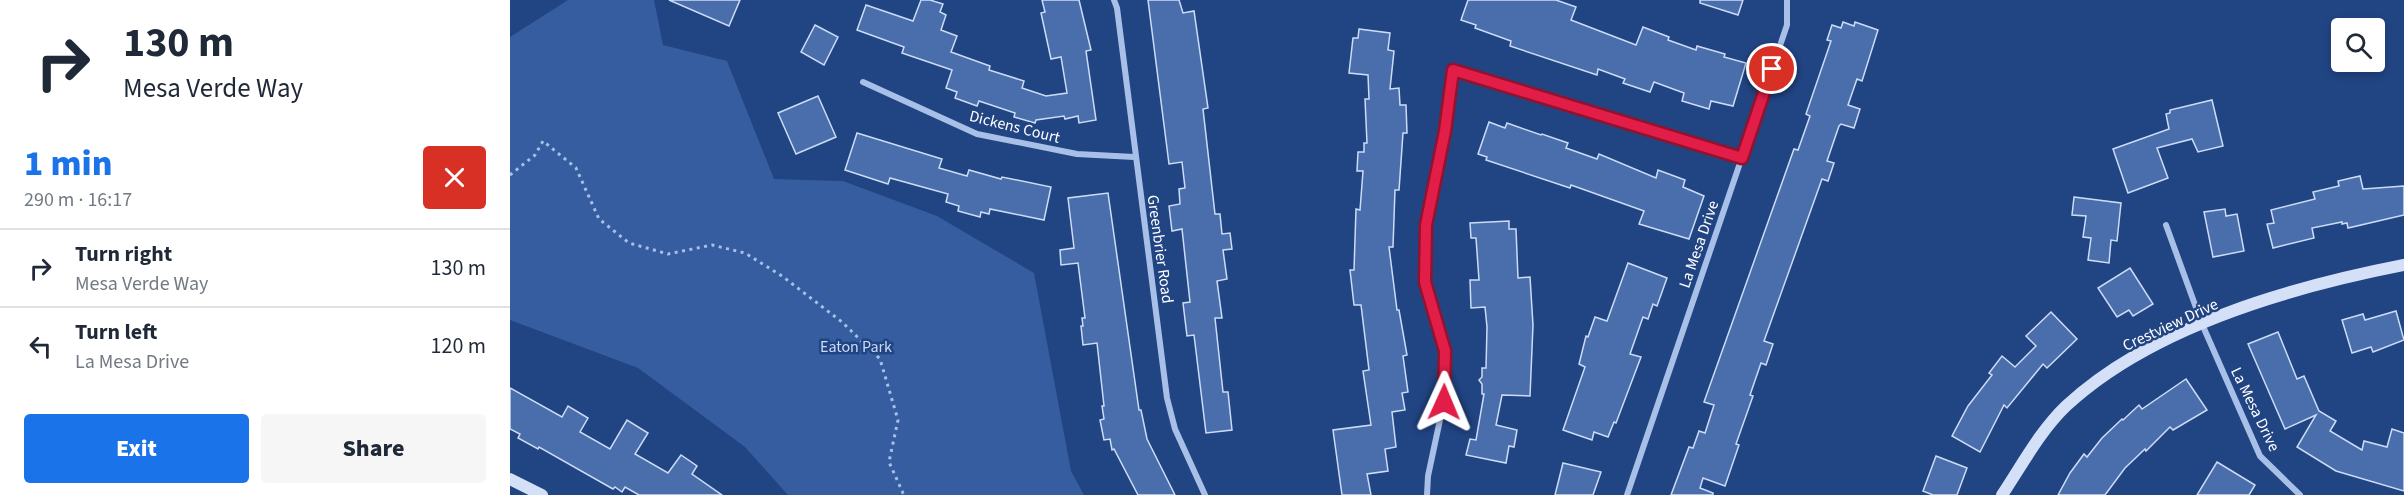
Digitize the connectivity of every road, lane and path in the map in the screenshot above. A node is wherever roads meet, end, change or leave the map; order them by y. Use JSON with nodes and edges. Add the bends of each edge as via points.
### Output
{"nodes":[{"id":1,"x":1114,"y":0,"type":"edge"},
{"id":2,"x":1787,"y":0,"type":"edge"},
{"id":3,"x":863,"y":82,"type":"dead end"},
{"id":4,"x":1134,"y":157,"type":"junction"},
{"id":5,"x":1742,"y":158,"type":"junction"},
{"id":6,"x":510,"y":175,"type":"edge"},
{"id":7,"x":2166,"y":225,"type":"dead end"},
{"id":8,"x":2404,"y":265,"type":"edge"},
{"id":9,"x":2202,"y":324,"type":"junction"},
{"id":10,"x":510,"y":479,"type":"edge"},
{"id":11,"x":542,"y":495,"type":"edge"},
{"id":12,"x":905,"y":495,"type":"edge"},
{"id":13,"x":1205,"y":495,"type":"edge"},
{"id":14,"x":1427,"y":495,"type":"edge"},
{"id":15,"x":1627,"y":495,"type":"edge"},
{"id":16,"x":2002,"y":495,"type":"edge"},
{"id":17,"x":2298,"y":495,"type":"edge"}],
"edges":[{"from":1,"to":4,"type":"street","name":"Greenbrier Road"},
{"from":2,"to":5,"type":"street","name":"La Mesa Drive","via":[[1787,25]]},
{"from":3,"to":4,"type":"street","name":"Dickens Court","via":[[977,134],[1077,154]]},
{"from":4,"to":13,"type":"street","name":"Greenbrier Road","via":[[1167,398],[1175,429]]},
{"from":5,"to":14,"type":"street","via":[[1453,70],[1426,225],[1425,282],[1445,351],[1444,402]]},
{"from":5,"to":15,"type":"street","name":"La Mesa Drive"},
{"from":6,"to":12,"type":"path","via":[[535,155],[542,143],[576,168],[599,219],[629,243],[668,254],[712,245],[745,252],[842,322],[880,359],[898,420],[889,462]]},
{"from":7,"to":9,"type":"street","name":"La Mesa Drive"},
{"from":8,"to":9,"type":"main road","name":"Crestview Drive","via":[[2272,297]]},
{"from":9,"to":16,"type":"main road","name":"Crestview Drive","via":[[2147,349],[2096,380],[2065,407],[2038,439]]},
{"from":9,"to":17,"type":"street","name":"La Mesa Drive","via":[[2260,456]]},
{"from":10,"to":11,"type":"main road"}]}
